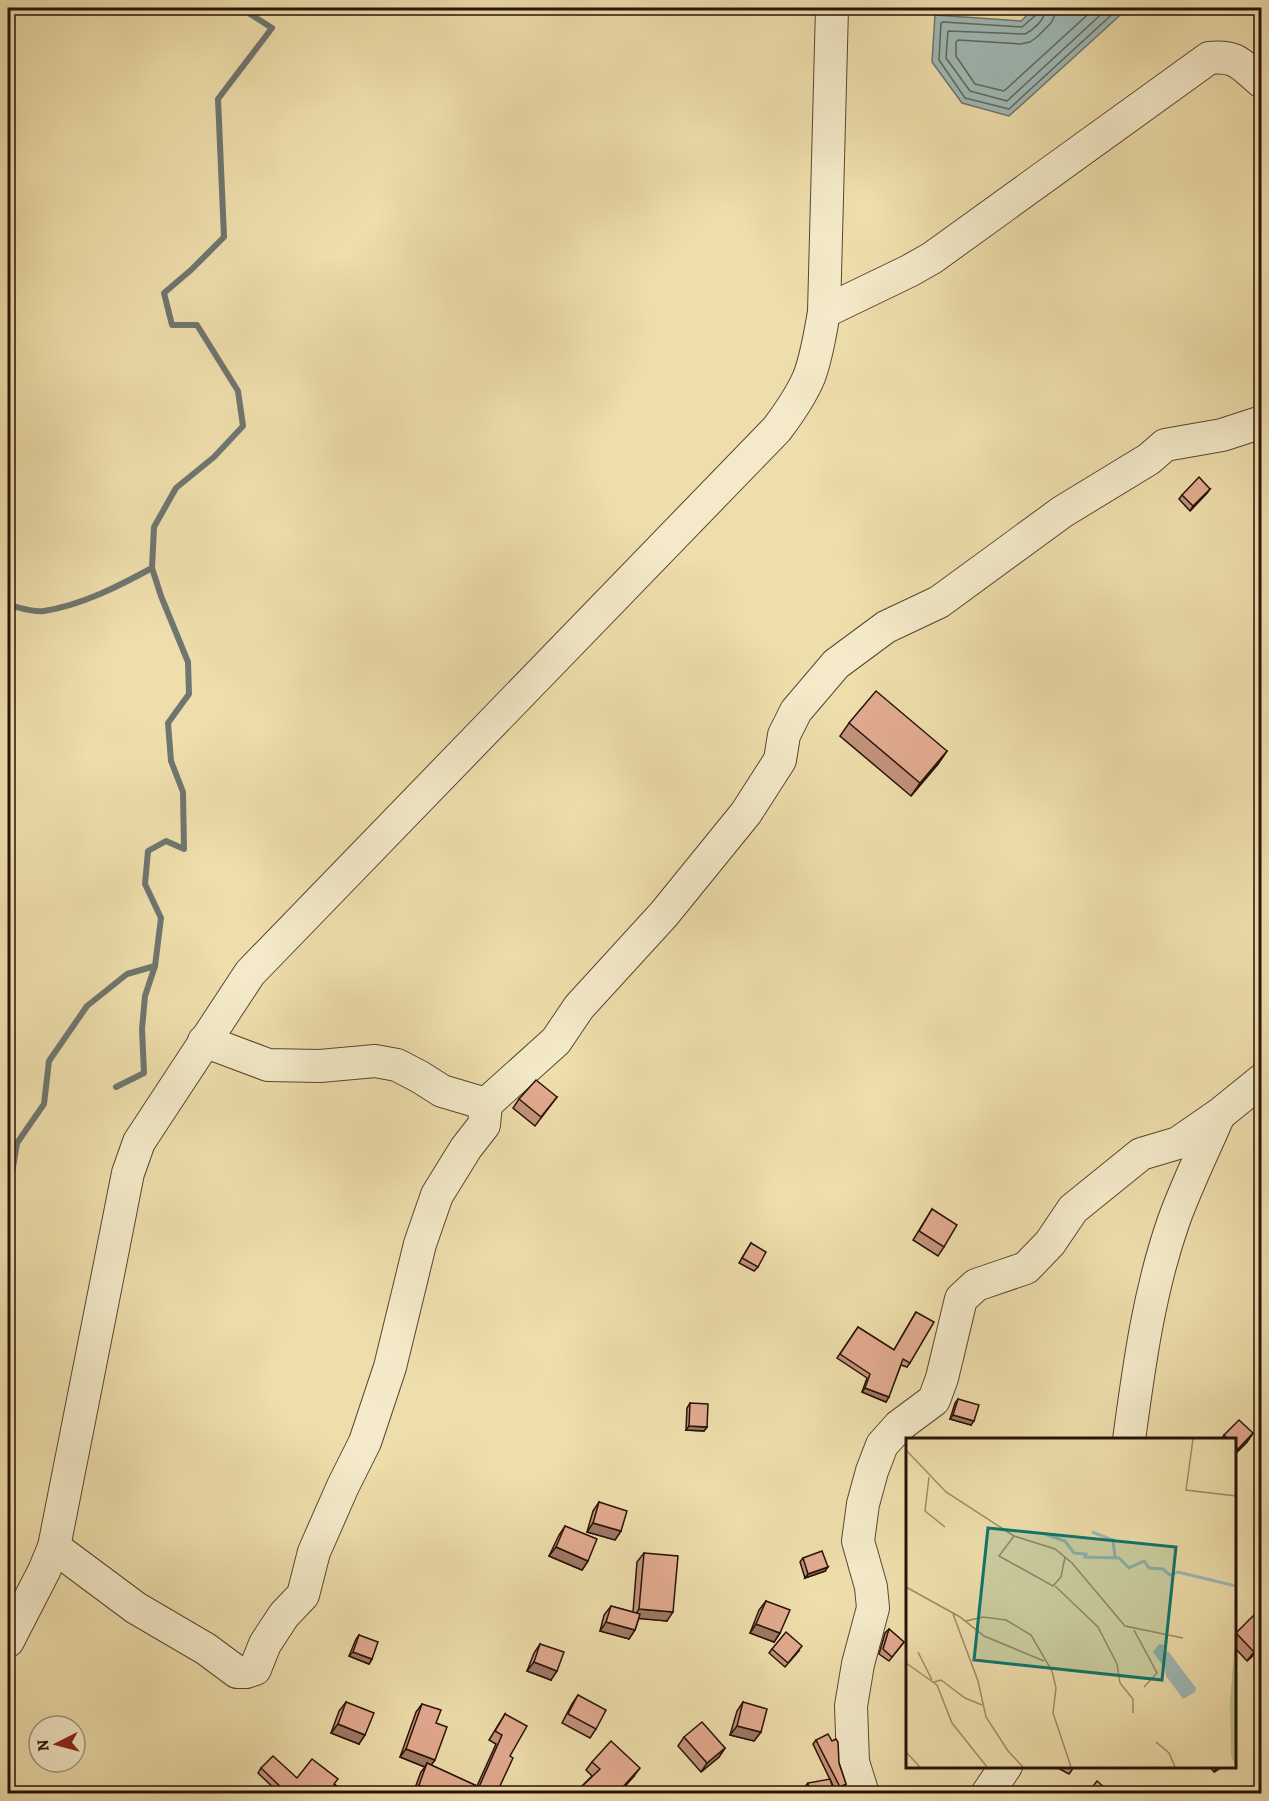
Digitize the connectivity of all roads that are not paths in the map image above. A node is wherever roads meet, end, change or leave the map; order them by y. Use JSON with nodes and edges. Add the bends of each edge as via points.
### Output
{"nodes":[{"id":1,"x":832,"y":8,"type":"edge"},
{"id":2,"x":1262,"y":82,"type":"edge"},
{"id":3,"x":824,"y":312,"type":"junction"},
{"id":4,"x":1262,"y":422,"type":"edge"},
{"id":5,"x":204,"y":1041,"type":"junction"},
{"id":6,"x":1262,"y":1080,"type":"edge"},
{"id":7,"x":486,"y":1104,"type":"junction"},
{"id":8,"x":1220,"y":1114,"type":"junction"},
{"id":9,"x":1129,"y":1438,"type":"edge"},
{"id":10,"x":54,"y":1547,"type":"junction"},
{"id":11,"x":8,"y":1641,"type":"edge"},
{"id":12,"x":1005,"y":1768,"type":"edge"},
{"id":13,"x":863,"y":1794,"type":"edge"},
{"id":14,"x":987,"y":1794,"type":"edge"}],
"edges":[{"from":1,"to":3,"type":"street"},
{"from":2,"to":3,"type":"street","via":[[1234,59],[1209,58],[932,258]]},
{"from":3,"to":5,"type":"street","via":[[809,377],[777,429],[250,972]]},
{"from":4,"to":7,"type":"street","via":[[1222,435],[1165,445],[1149,459],[1062,512],[939,602],[886,627],[836,664],[796,711],[784,735],[780,760],[746,813],[664,914],[579,1007],[556,1041]]},
{"from":5,"to":7,"type":"street","via":[[268,1065],[375,1061],[397,1065],[442,1091]]},
{"from":5,"to":10,"type":"street","via":[[139,1142],[128,1173]]},
{"from":6,"to":8,"type":"street"},
{"from":7,"to":10,"type":"street","via":[[484,1125],[437,1195],[420,1244],[387,1378],[365,1442],[314,1552],[303,1595],[265,1644],[255,1669],[237,1672],[136,1608]]},
{"from":8,"to":9,"type":"street","via":[[1174,1221],[1153,1294],[1140,1354]]},
{"from":8,"to":13,"type":"street","via":[[1178,1143],[1141,1154],[1073,1209],[1050,1244],[1026,1268],[976,1285],[962,1299],[934,1400],[899,1426],[882,1445],[863,1504],[858,1541],[873,1608],[851,1706],[853,1762]]},
{"from":10,"to":11,"type":"street"},
{"from":12,"to":14,"type":"street"}]}
